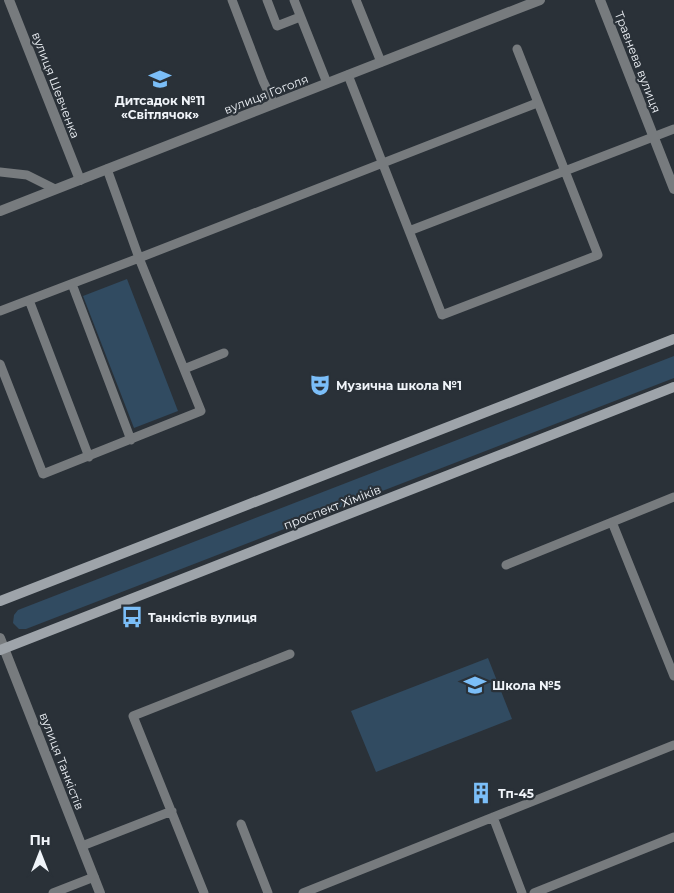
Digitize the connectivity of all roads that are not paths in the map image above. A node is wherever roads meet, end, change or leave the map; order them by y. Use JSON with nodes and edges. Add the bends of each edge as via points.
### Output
{"nodes":[{"id":1,"x":10,"y":0,"type":"edge"},
{"id":2,"x":232,"y":0,"type":"edge"},
{"id":3,"x":267,"y":0,"type":"edge"},
{"id":4,"x":294,"y":0,"type":"edge"},
{"id":5,"x":356,"y":0,"type":"edge"},
{"id":6,"x":540,"y":0,"type":"edge"},
{"id":7,"x":600,"y":0,"type":"edge"},
{"id":8,"x":300,"y":17,"type":"junction"},
{"id":9,"x":517,"y":49,"type":"dead end"},
{"id":10,"x":381,"y":62,"type":"junction"},
{"id":11,"x":348,"y":75,"type":"junction"},
{"id":12,"x":326,"y":83,"type":"junction"},
{"id":13,"x":538,"y":103,"type":"junction"},
{"id":14,"x":274,"y":104,"type":"junction"},
{"id":15,"x":674,"y":129,"type":"edge"},
{"id":16,"x":654,"y":137,"type":"junction"},
{"id":17,"x":382,"y":163,"type":"junction"},
{"id":18,"x":107,"y":169,"type":"junction"},
{"id":19,"x":565,"y":171,"type":"junction"},
{"id":20,"x":0,"y":172,"type":"edge"},
{"id":21,"x":80,"y":180,"type":"junction"},
{"id":22,"x":55,"y":189,"type":"junction"},
{"id":23,"x":674,"y":189,"type":"edge"},
{"id":24,"x":0,"y":210,"type":"edge"},
{"id":25,"x":409,"y":231,"type":"junction"},
{"id":26,"x":140,"y":258,"type":"junction"},
{"id":27,"x":72,"y":284,"type":"junction"},
{"id":28,"x":29,"y":300,"type":"junction"},
{"id":29,"x":0,"y":311,"type":"edge"},
{"id":30,"x":674,"y":338,"type":"edge"},
{"id":31,"x":224,"y":353,"type":"dead end"},
{"id":32,"x":0,"y":364,"type":"edge"},
{"id":33,"x":184,"y":369,"type":"junction"},
{"id":34,"x":674,"y":387,"type":"edge"},
{"id":35,"x":4,"y":388,"type":"edge"},
{"id":36,"x":130,"y":440,"type":"junction"},
{"id":37,"x":89,"y":457,"type":"junction"},
{"id":38,"x":674,"y":497,"type":"edge"},
{"id":39,"x":612,"y":522,"type":"junction"},
{"id":40,"x":506,"y":565,"type":"dead end"},
{"id":41,"x":0,"y":601,"type":"edge"},
{"id":42,"x":0,"y":638,"type":"edge"},
{"id":43,"x":2,"y":649,"type":"edge"},
{"id":44,"x":290,"y":654,"type":"dead end"},
{"id":45,"x":674,"y":676,"type":"edge"},
{"id":46,"x":674,"y":745,"type":"edge"},
{"id":47,"x":172,"y":811,"type":"junction"},
{"id":48,"x":493,"y":817,"type":"junction"},
{"id":49,"x":242,"y":824,"type":"dead end"},
{"id":50,"x":674,"y":837,"type":"edge"},
{"id":51,"x":82,"y":846,"type":"junction"},
{"id":52,"x":94,"y":877,"type":"junction"},
{"id":53,"x":53,"y":893,"type":"edge"},
{"id":54,"x":100,"y":893,"type":"edge"},
{"id":55,"x":204,"y":893,"type":"edge"},
{"id":56,"x":268,"y":893,"type":"edge"},
{"id":57,"x":303,"y":893,"type":"edge"},
{"id":58,"x":522,"y":893,"type":"edge"},
{"id":59,"x":534,"y":893,"type":"edge"}],
"edges":[{"from":1,"to":21,"type":"street","name":"вулиця Шевченка"},
{"from":2,"to":14,"type":"lane"},
{"from":3,"to":8,"type":"lane","via":[[278,26]]},
{"from":4,"to":8,"type":"lane"},
{"from":5,"to":10,"type":"lane"},
{"from":6,"to":10,"type":"street","name":"вулиця Гоголя"},
{"from":7,"to":16,"type":"street","name":"Травнева вулиця"},
{"from":8,"to":12,"type":"lane"},
{"from":9,"to":13,"type":"lane"},
{"from":10,"to":11,"type":"street","name":"вулиця Гоголя"},
{"from":11,"to":12,"type":"street","name":"вулиця Гоголя"},
{"from":11,"to":17,"type":"lane"},
{"from":12,"to":14,"type":"street","name":"вулиця Гоголя"},
{"from":13,"to":17,"type":"lane"},
{"from":13,"to":19,"type":"lane"},
{"from":14,"to":18,"type":"street","name":"вулиця Гоголя"},
{"from":15,"to":16,"type":"lane"},
{"from":16,"to":19,"type":"lane"},
{"from":16,"to":23,"type":"street","name":"Травнева вулиця"},
{"from":17,"to":25,"type":"lane"},
{"from":17,"to":26,"type":"lane"},
{"from":18,"to":21,"type":"street","name":"вулиця Гоголя"},
{"from":18,"to":26,"type":"lane"},
{"from":19,"to":25,"type":"lane"},
{"from":19,"to":25,"type":"lane","via":[[598,254],[525,284],[442,315]]},
{"from":20,"to":22,"type":"lane","via":[[27,175]]},
{"from":21,"to":22,"type":"street","name":"вулиця Гоголя"},
{"from":22,"to":24,"type":"street","name":"вулиця Гоголя"},
{"from":26,"to":27,"type":"lane"},
{"from":26,"to":33,"type":"lane"},
{"from":27,"to":28,"type":"lane"},
{"from":27,"to":36,"type":"lane"},
{"from":28,"to":29,"type":"lane"},
{"from":28,"to":37,"type":"lane"},
{"from":30,"to":41,"type":"main road"},
{"from":31,"to":33,"type":"lane"},
{"from":32,"to":35,"type":"lane"},
{"from":33,"to":36,"type":"lane","via":[[201,411]]},
{"from":34,"to":43,"type":"main road","name":"проспект Хіміків"},
{"from":35,"to":37,"type":"lane","via":[[43,474]]},
{"from":36,"to":37,"type":"lane"},
{"from":38,"to":39,"type":"lane"},
{"from":39,"to":40,"type":"lane"},
{"from":39,"to":45,"type":"lane"},
{"from":42,"to":43,"type":"street","name":"вулиця Танкістів"},
{"from":43,"to":51,"type":"street","name":"вулиця Танкістів"},
{"from":44,"to":47,"type":"lane","via":[[133,716]]},
{"from":46,"to":48,"type":"lane"},
{"from":47,"to":51,"type":"lane"},
{"from":47,"to":55,"type":"lane"},
{"from":48,"to":57,"type":"lane"},
{"from":48,"to":58,"type":"lane"},
{"from":49,"to":56,"type":"lane"},
{"from":50,"to":59,"type":"lane"},
{"from":51,"to":52,"type":"street","name":"вулиця Танкістів"},
{"from":52,"to":53,"type":"lane"},
{"from":52,"to":54,"type":"street","name":"вулиця Танкістів"}]}
